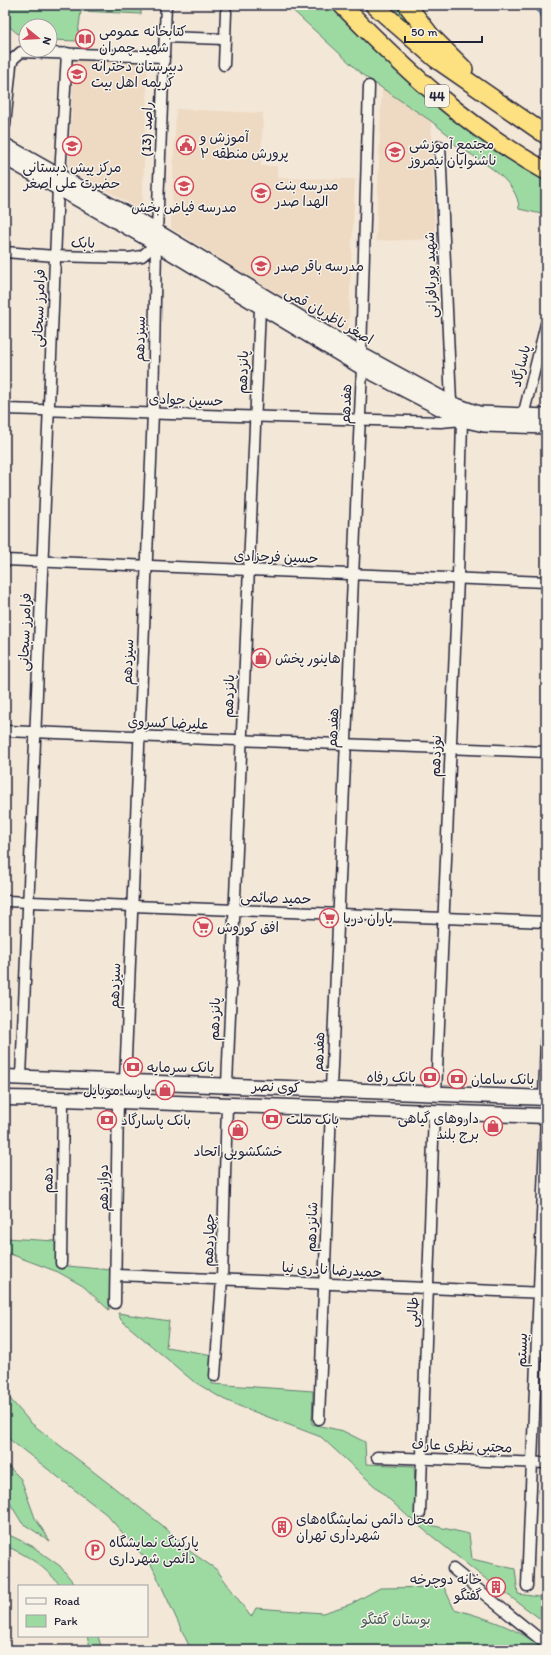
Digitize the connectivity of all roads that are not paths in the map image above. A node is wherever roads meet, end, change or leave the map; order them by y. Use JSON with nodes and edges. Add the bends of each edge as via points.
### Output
{"nodes":[{"id":1,"x":166,"y":5,"type":"edge"},
{"id":2,"x":342,"y":5,"type":"edge"},
{"id":3,"x":374,"y":5,"type":"edge"},
{"id":4,"x":407,"y":5,"type":"edge"},
{"id":5,"x":226,"y":12,"type":"dead end"},
{"id":6,"x":165,"y":37,"type":"junction"},
{"id":7,"x":224,"y":39,"type":"junction"},
{"id":8,"x":67,"y":53,"type":"junction"},
{"id":9,"x":164,"y":56,"type":"junction"},
{"id":10,"x":224,"y":65,"type":"dead end"},
{"id":11,"x":369,"y":86,"type":"dead end"},
{"id":12,"x":491,"y":96,"type":"junction"},
{"id":13,"x":546,"y":121,"type":"edge"},
{"id":14,"x":5,"y":125,"type":"edge"},
{"id":15,"x":546,"y":135,"type":"edge"},
{"id":16,"x":5,"y":145,"type":"edge"},
{"id":17,"x":440,"y":146,"type":"dead end"},
{"id":18,"x":5,"y":158,"type":"edge"},
{"id":19,"x":546,"y":171,"type":"edge"},
{"id":20,"x":59,"y":182,"type":"junction"},
{"id":21,"x":156,"y":237,"type":"junction"},
{"id":22,"x":5,"y":252,"type":"edge"},
{"id":23,"x":55,"y":256,"type":"junction"},
{"id":24,"x":262,"y":302,"type":"junction"},
{"id":25,"x":546,"y":324,"type":"edge"},
{"id":26,"x":361,"y":354,"type":"junction"},
{"id":27,"x":362,"y":368,"type":"junction"},
{"id":28,"x":451,"y":403,"type":"junction"},
{"id":29,"x":5,"y":409,"type":"edge"},
{"id":30,"x":49,"y":410,"type":"junction"},
{"id":31,"x":153,"y":413,"type":"junction"},
{"id":32,"x":256,"y":416,"type":"junction"},
{"id":33,"x":546,"y":416,"type":"edge"},
{"id":34,"x":360,"y":420,"type":"junction"},
{"id":35,"x":462,"y":420,"type":"junction"},
{"id":36,"x":522,"y":421,"type":"junction"},
{"id":37,"x":546,"y":427,"type":"edge"},
{"id":38,"x":5,"y":560,"type":"edge"},
{"id":39,"x":42,"y":561,"type":"junction"},
{"id":40,"x":146,"y":565,"type":"junction"},
{"id":41,"x":249,"y":570,"type":"junction"},
{"id":42,"x":353,"y":574,"type":"junction"},
{"id":43,"x":458,"y":578,"type":"junction"},
{"id":44,"x":546,"y":582,"type":"edge"},
{"id":45,"x":5,"y":731,"type":"edge"},
{"id":46,"x":35,"y":732,"type":"junction"},
{"id":47,"x":139,"y":736,"type":"junction"},
{"id":48,"x":242,"y":740,"type":"junction"},
{"id":49,"x":346,"y":744,"type":"junction"},
{"id":50,"x":451,"y":748,"type":"junction"},
{"id":51,"x":546,"y":752,"type":"edge"},
{"id":52,"x":5,"y":901,"type":"edge"},
{"id":53,"x":28,"y":902,"type":"junction"},
{"id":54,"x":132,"y":906,"type":"junction"},
{"id":55,"x":234,"y":910,"type":"junction"},
{"id":56,"x":339,"y":914,"type":"junction"},
{"id":57,"x":444,"y":918,"type":"junction"},
{"id":58,"x":546,"y":922,"type":"edge"},
{"id":59,"x":546,"y":1039,"type":"edge"},
{"id":60,"x":5,"y":1077,"type":"edge"},
{"id":61,"x":21,"y":1077,"type":"junction"},
{"id":62,"x":125,"y":1081,"type":"junction"},
{"id":63,"x":226,"y":1085,"type":"junction"},
{"id":64,"x":331,"y":1089,"type":"junction"},
{"id":65,"x":436,"y":1094,"type":"junction"},
{"id":66,"x":5,"y":1098,"type":"edge"},
{"id":67,"x":545,"y":1098,"type":"edge"},
{"id":68,"x":63,"y":1099,"type":"junction"},
{"id":69,"x":118,"y":1101,"type":"junction"},
{"id":70,"x":227,"y":1105,"type":"junction"},
{"id":71,"x":331,"y":1108,"type":"junction"},
{"id":72,"x":434,"y":1112,"type":"junction"},
{"id":73,"x":546,"y":1116,"type":"edge"},
{"id":74,"x":61,"y":1263,"type":"dead end"},
{"id":75,"x":117,"y":1275,"type":"junction"},
{"id":76,"x":222,"y":1279,"type":"junction"},
{"id":77,"x":324,"y":1284,"type":"junction"},
{"id":78,"x":428,"y":1288,"type":"junction"},
{"id":79,"x":542,"y":1293,"type":"edge"},
{"id":80,"x":115,"y":1303,"type":"dead end"},
{"id":81,"x":215,"y":1376,"type":"dead end"},
{"id":82,"x":319,"y":1418,"type":"dead end"},
{"id":83,"x":377,"y":1457,"type":"dead end"},
{"id":84,"x":422,"y":1458,"type":"junction"},
{"id":85,"x":532,"y":1462,"type":"junction"},
{"id":86,"x":546,"y":1463,"type":"edge"},
{"id":87,"x":420,"y":1513,"type":"dead end"},
{"id":88,"x":453,"y":1569,"type":"dead end"},
{"id":89,"x":527,"y":1586,"type":"dead end"},
{"id":90,"x":546,"y":1644,"type":"edge"}],
"edges":[{"from":1,"to":6,"type":"street","name":"راصد (13)"},
{"from":2,"to":19,"type":"highway","number":"44","via":[[431,91],[489,134]]},
{"from":3,"to":12,"type":"highway","number":"44","via":[[436,59]]},
{"from":4,"to":12,"type":"highway","via":[[431,36]]},
{"from":5,"to":7,"type":"street"},
{"from":6,"to":7,"type":"street"},
{"from":6,"to":9,"type":"street","name":"راصد (13)"},
{"from":7,"to":10,"type":"street"},
{"from":8,"to":9,"type":"street"},
{"from":8,"to":14,"type":"street","via":[[21,52],[16,55],[11,65]]},
{"from":8,"to":20,"type":"street","name":"فرامرز سبحانی"},
{"from":9,"to":21,"type":"street","name":"راصد (13)"},
{"from":11,"to":26,"type":"street"},
{"from":12,"to":13,"type":"highway"},
{"from":12,"to":15,"type":"highway","number":"44"},
{"from":16,"to":20,"type":"street","name":"اصغر ناظریان قمی"},
{"from":17,"to":28,"type":"street","name":"شهید پوربافرانی"},
{"from":18,"to":20,"type":"street","name":"اصغر ناظریان قمی"},
{"from":20,"to":21,"type":"street","name":"اصغر ناظریان قمی"},
{"from":20,"to":23,"type":"street","name":"فرامرز سبحانی"},
{"from":21,"to":23,"type":"street","name":"بابک","via":[[147,253],[136,257]]},
{"from":21,"to":24,"type":"street","name":"اصغر ناظریان قمی"},
{"from":21,"to":31,"type":"street","name":"سیزدهم"},
{"from":22,"to":23,"type":"street","name":"بابک"},
{"from":23,"to":30,"type":"street","name":"فرامرز سبحانی"},
{"from":24,"to":26,"type":"street","name":"اصغر ناظریان قمی"},
{"from":24,"to":27,"type":"street","name":"اصغر ناظریان قمی"},
{"from":24,"to":32,"type":"street","name":"پانزدهم"},
{"from":25,"to":36,"type":"street","name":"پاسارگاد"},
{"from":26,"to":27,"type":"street"},
{"from":26,"to":28,"type":"street","name":"اصغر ناظریان قمی"},
{"from":27,"to":34,"type":"street","name":"هفدهم"},
{"from":27,"to":35,"type":"street","name":"اصغر ناظریان قمی"},
{"from":28,"to":35,"type":"street"},
{"from":28,"to":36,"type":"street","name":"اصغر ناظریان قمی","via":[[479,413]]},
{"from":29,"to":30,"type":"street","name":"حسین جوادی"},
{"from":30,"to":31,"type":"street","name":"حسین جوادی"},
{"from":30,"to":39,"type":"street","name":"فرامرز سبحانی"},
{"from":31,"to":32,"type":"street","name":"حسین جوادی"},
{"from":31,"to":40,"type":"street","name":"سیزدهم"},
{"from":32,"to":34,"type":"street","name":"حسین جوادی"},
{"from":32,"to":41,"type":"street","name":"پانزدهم"},
{"from":33,"to":36,"type":"street","name":"اصغر ناظریان قمی"},
{"from":34,"to":35,"type":"street","name":"حسین جوادی"},
{"from":34,"to":42,"type":"street","name":"هفدهم"},
{"from":35,"to":36,"type":"street","name":"اصغر ناظریان قمی","via":[[484,425]]},
{"from":35,"to":43,"type":"street","name":"نوزدهم"},
{"from":36,"to":37,"type":"street","name":"اصغر ناظریان قمی"},
{"from":38,"to":39,"type":"street","name":"حسین فرحزادی"},
{"from":39,"to":40,"type":"street","name":"حسین فرحزادی"},
{"from":39,"to":46,"type":"street","name":"فرامرز سبحانی"},
{"from":40,"to":41,"type":"street","name":"حسین فرحزادی"},
{"from":40,"to":47,"type":"street","name":"سیزدهم"},
{"from":41,"to":42,"type":"street","name":"حسین فرحزادی"},
{"from":41,"to":48,"type":"street","name":"پانزدهم"},
{"from":42,"to":43,"type":"street","name":"حسین فرحزادی"},
{"from":42,"to":49,"type":"street","name":"هفدهم"},
{"from":43,"to":44,"type":"street","name":"حسین فرحزادی"},
{"from":43,"to":50,"type":"street","name":"نوزدهم"},
{"from":45,"to":46,"type":"street","name":"علیرضا کسروی"},
{"from":46,"to":47,"type":"street","name":"علیرضا کسروی"},
{"from":46,"to":53,"type":"street","name":"فرامرز سبحانی"},
{"from":47,"to":48,"type":"street","name":"علیرضا کسروی"},
{"from":47,"to":54,"type":"street","name":"سیزدهم"},
{"from":48,"to":49,"type":"street","name":"علیرضا کسروی"},
{"from":48,"to":55,"type":"street","name":"پانزدهم"},
{"from":49,"to":50,"type":"street","name":"علیرضا کسروی"},
{"from":49,"to":56,"type":"street","name":"هفدهم"},
{"from":50,"to":51,"type":"street","name":"علیرضا کسروی"},
{"from":50,"to":57,"type":"street","name":"نوزدهم"},
{"from":52,"to":53,"type":"street","name":"حمید صائمی"},
{"from":53,"to":54,"type":"street","name":"حمید صائمی"},
{"from":53,"to":61,"type":"street","name":"فرامرز سبحانی"},
{"from":54,"to":55,"type":"street","name":"حمید صائمی"},
{"from":54,"to":62,"type":"street","name":"سیزدهم"},
{"from":55,"to":56,"type":"street","name":"حمید صائمی"},
{"from":55,"to":63,"type":"street","name":"پانزدهم"},
{"from":56,"to":57,"type":"street","name":"حمید صائمی"},
{"from":56,"to":64,"type":"street","name":"هفدهم"},
{"from":57,"to":58,"type":"street","name":"حمید صائمی"},
{"from":57,"to":65,"type":"street","name":"نوزدهم"},
{"from":59,"to":67,"type":"street"},
{"from":60,"to":61,"type":"main road","name":"کوی نصر"},
{"from":61,"to":62,"type":"main road","name":"کوی نصر"},
{"from":62,"to":63,"type":"main road","name":"کوی نصر"},
{"from":63,"to":64,"type":"main road","name":"کوی نصر"},
{"from":64,"to":65,"type":"main road","name":"کوی نصر"},
{"from":65,"to":67,"type":"main road","name":"کوی نصر"},
{"from":66,"to":68,"type":"main road","name":"کوی نصر"},
{"from":68,"to":69,"type":"main road","name":"کوی نصر"},
{"from":68,"to":74,"type":"street","name":"دهم"},
{"from":69,"to":70,"type":"main road","name":"کوی نصر"},
{"from":69,"to":75,"type":"street","name":"دوازدهم"},
{"from":70,"to":71,"type":"main road","name":"کوی نصر"},
{"from":70,"to":76,"type":"street","name":"چهاردهم"},
{"from":71,"to":72,"type":"main road","name":"کوی نصر"},
{"from":71,"to":77,"type":"street","name":"شانزدهم"},
{"from":72,"to":73,"type":"main road","name":"کوی نصر"},
{"from":72,"to":78,"type":"street","name":"طالبی"},
{"from":73,"to":79,"type":"street","name":"بیستم"},
{"from":75,"to":76,"type":"street","name":"حمیدرضا نادری نیا"},
{"from":75,"to":80,"type":"street","name":"دوازدهم"},
{"from":76,"to":77,"type":"street","name":"حمیدرضا نادری نیا"},
{"from":76,"to":81,"type":"street","name":"چهاردهم"},
{"from":77,"to":78,"type":"street","name":"حمیدرضا نادری نیا"},
{"from":77,"to":82,"type":"street","name":"شانزدهم"},
{"from":78,"to":79,"type":"street","name":"حمیدرضا نادری نیا"},
{"from":78,"to":84,"type":"street","name":"طالبی"},
{"from":79,"to":85,"type":"street","name":"بیستم"},
{"from":83,"to":84,"type":"street","name":"مجتبی نظری عارف"},
{"from":84,"to":85,"type":"street","name":"مجتبی نظری عارف"},
{"from":84,"to":87,"type":"street","name":"طالبی"},
{"from":85,"to":86,"type":"street","name":"مجتبی نظری عارف"},
{"from":85,"to":89,"type":"street","name":"بیستم"},
{"from":88,"to":90,"type":"street"}]}
